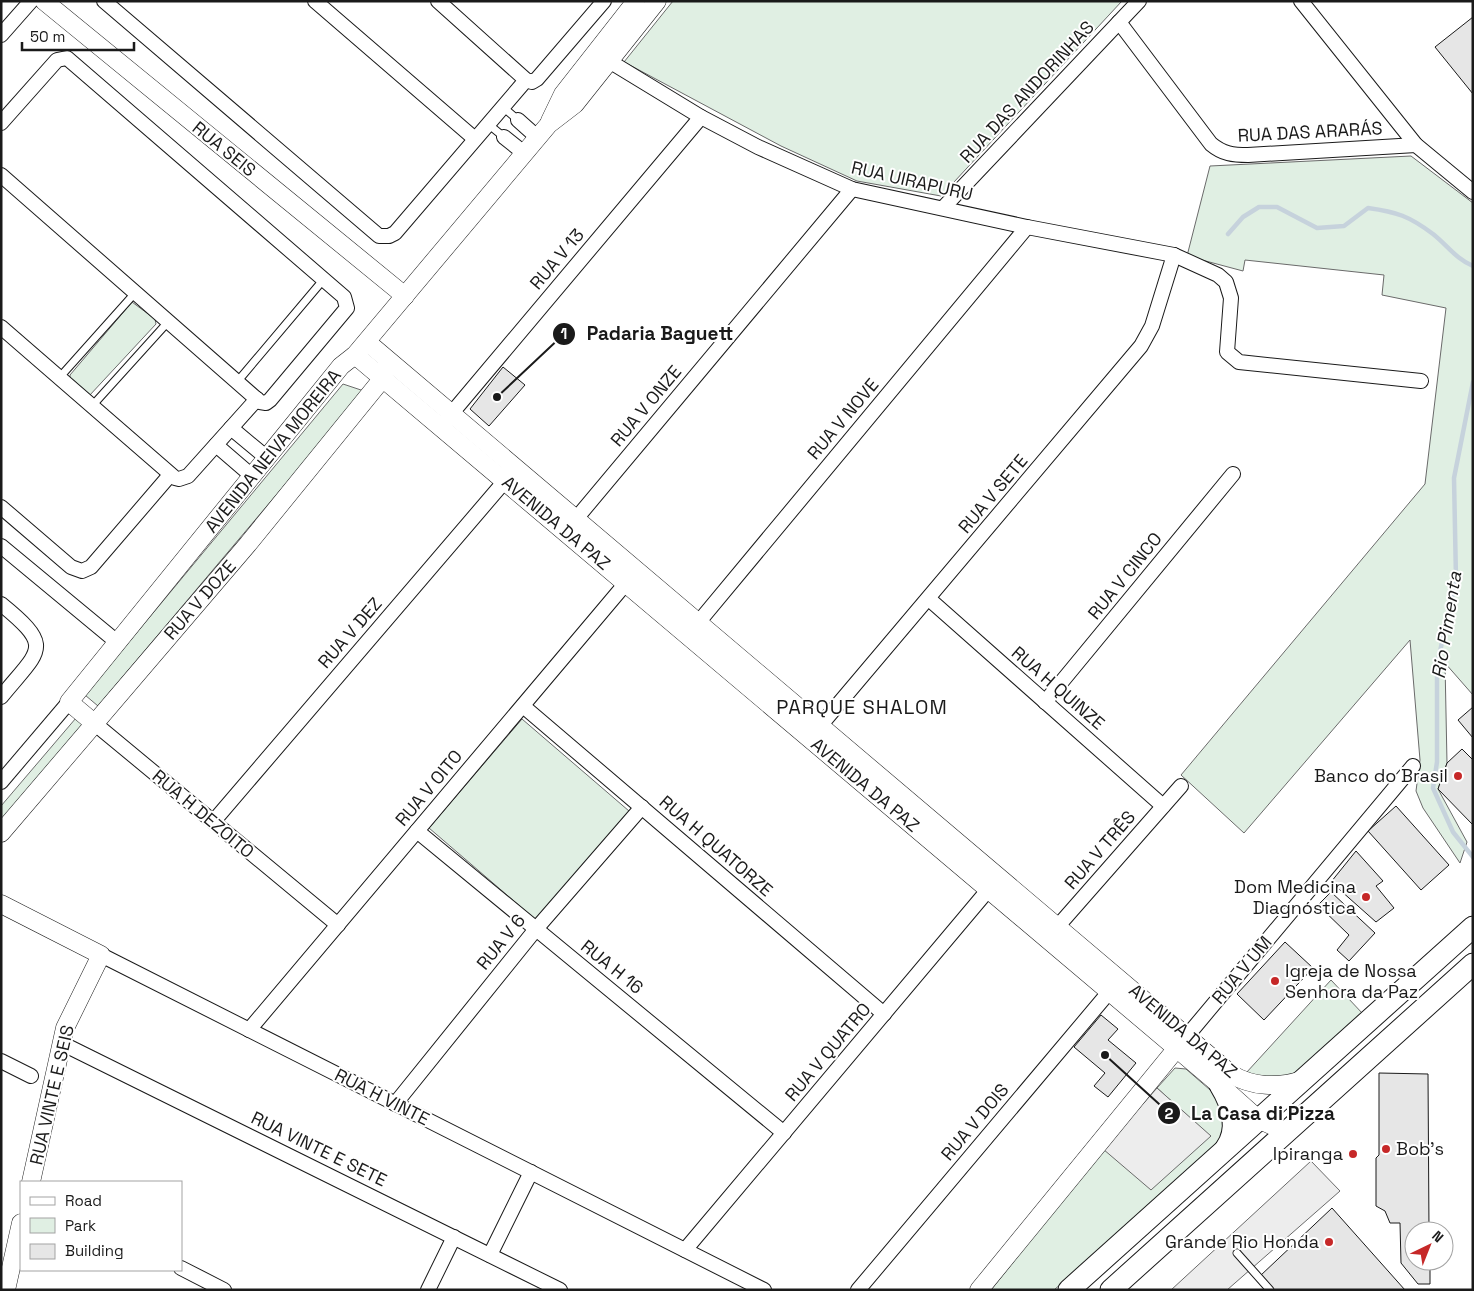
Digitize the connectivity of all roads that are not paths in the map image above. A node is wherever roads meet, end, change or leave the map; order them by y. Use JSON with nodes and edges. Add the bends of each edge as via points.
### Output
{"nodes":[{"id":1,"x":31,"y":1,"type":"edge"},
{"id":2,"x":44,"y":1,"type":"edge"},
{"id":3,"x":104,"y":1,"type":"edge"},
{"id":4,"x":315,"y":1,"type":"edge"},
{"id":5,"x":438,"y":1,"type":"edge"},
{"id":6,"x":604,"y":1,"type":"edge"},
{"id":7,"x":636,"y":1,"type":"edge"},
{"id":8,"x":657,"y":1,"type":"edge"},
{"id":9,"x":1139,"y":1,"type":"edge"},
{"id":10,"x":1301,"y":1,"type":"edge"},
{"id":11,"x":1119,"y":22,"type":"junction"},
{"id":12,"x":1,"y":35,"type":"edge"},
{"id":13,"x":608,"y":61,"type":"junction"},
{"id":14,"x":526,"y":80,"type":"junction"},
{"id":15,"x":503,"y":106,"type":"junction"},
{"id":16,"x":701,"y":117,"type":"junction"},
{"id":17,"x":518,"y":120,"type":"joint"},
{"id":18,"x":1,"y":123,"type":"edge"},
{"id":19,"x":488,"y":124,"type":"junction"},
{"id":20,"x":543,"y":130,"type":"junction"},
{"id":21,"x":504,"y":137,"type":"joint"},
{"id":22,"x":475,"y":139,"type":"junction"},
{"id":23,"x":1416,"y":145,"type":"junction"},
{"id":24,"x":524,"y":153,"type":"junction"},
{"id":25,"x":1,"y":176,"type":"edge"},
{"id":26,"x":852,"y":189,"type":"junction"},
{"id":27,"x":1473,"y":192,"type":"edge"},
{"id":28,"x":943,"y":208,"type":"junction"},
{"id":29,"x":1027,"y":227,"type":"junction"},
{"id":30,"x":1174,"y":255,"type":"junction"},
{"id":31,"x":324,"y":279,"type":"junction"},
{"id":32,"x":135,"y":293,"type":"junction"},
{"id":33,"x":405,"y":296,"type":"junction"},
{"id":34,"x":168,"y":322,"type":"junction"},
{"id":35,"x":1,"y":327,"type":"edge"},
{"id":36,"x":361,"y":348,"type":"junction"},
{"id":37,"x":387,"y":359,"type":"junction"},
{"id":38,"x":59,"y":378,"type":"junction"},
{"id":39,"x":383,"y":378,"type":"junction"},
{"id":40,"x":1421,"y":381,"type":"dead end"},
{"id":41,"x":237,"y":382,"type":"junction"},
{"id":42,"x":257,"y":399,"type":"junction"},
{"id":43,"x":92,"y":406,"type":"junction"},
{"id":44,"x":446,"y":420,"type":"junction"},
{"id":45,"x":231,"y":428,"type":"junction"},
{"id":46,"x":216,"y":444,"type":"junction"},
{"id":47,"x":267,"y":458,"type":"junction"},
{"id":48,"x":511,"y":474,"type":"junction"},
{"id":49,"x":1233,"y":474,"type":"dead end"},
{"id":50,"x":170,"y":475,"type":"junction"},
{"id":51,"x":252,"y":476,"type":"junction"},
{"id":52,"x":1,"y":507,"type":"edge"},
{"id":53,"x":571,"y":525,"type":"junction"},
{"id":54,"x":1,"y":546,"type":"edge"},
{"id":55,"x":632,"y":577,"type":"junction"},
{"id":56,"x":929,"y":599,"type":"junction"},
{"id":57,"x":1,"y":604,"type":"edge"},
{"id":58,"x":693,"y":629,"type":"junction"},
{"id":59,"x":118,"y":642,"type":"junction"},
{"id":60,"x":1,"y":697,"type":"edge"},
{"id":61,"x":69,"y":702,"type":"junction"},
{"id":62,"x":1046,"y":702,"type":"junction"},
{"id":63,"x":523,"y":706,"type":"junction"},
{"id":64,"x":94,"y":723,"type":"junction"},
{"id":65,"x":815,"y":732,"type":"junction"},
{"id":66,"x":1412,"y":766,"type":"dead end"},
{"id":67,"x":1,"y":782,"type":"edge"},
{"id":68,"x":1181,"y":786,"type":"dead end"},
{"id":69,"x":1163,"y":806,"type":"junction"},
{"id":70,"x":642,"y":807,"type":"junction"},
{"id":71,"x":213,"y":822,"type":"junction"},
{"id":72,"x":417,"y":831,"type":"junction"},
{"id":73,"x":1,"y":833,"type":"edge"},
{"id":74,"x":994,"y":883,"type":"junction"},
{"id":75,"x":1,"y":904,"type":"edge"},
{"id":76,"x":338,"y":925,"type":"junction"},
{"id":77,"x":1473,"y":927,"type":"edge"},
{"id":78,"x":536,"y":929,"type":"junction"},
{"id":79,"x":1053,"y":932,"type":"junction"},
{"id":80,"x":101,"y":955,"type":"junction"},
{"id":81,"x":1473,"y":964,"type":"edge"},
{"id":82,"x":1115,"y":985,"type":"junction"},
{"id":83,"x":884,"y":1014,"type":"junction"},
{"id":84,"x":249,"y":1030,"type":"junction"},
{"id":85,"x":1182,"y":1042,"type":"junction"},
{"id":86,"x":61,"y":1043,"type":"junction"},
{"id":87,"x":1,"y":1061,"type":"edge"},
{"id":88,"x":31,"y":1076,"type":"dead end"},
{"id":89,"x":1302,"y":1080,"type":"junction"},
{"id":90,"x":1220,"y":1085,"type":"junction"},
{"id":91,"x":395,"y":1104,"type":"junction"},
{"id":92,"x":1258,"y":1119,"type":"junction"},
{"id":93,"x":784,"y":1132,"type":"junction"},
{"id":94,"x":1286,"y":1132,"type":"junction"},
{"id":95,"x":1222,"y":1151,"type":"junction"},
{"id":96,"x":531,"y":1172,"type":"junction"},
{"id":97,"x":31,"y":1181,"type":"edge"},
{"id":98,"x":20,"y":1226,"type":"edge"},
{"id":99,"x":454,"y":1237,"type":"junction"},
{"id":100,"x":685,"y":1250,"type":"junction"},
{"id":101,"x":1238,"y":1253,"type":"dead end"},
{"id":102,"x":490,"y":1255,"type":"junction"},
{"id":103,"x":6,"y":1264,"type":"edge"},
{"id":104,"x":182,"y":1269,"type":"edge"},
{"id":105,"x":6,"y":1290,"type":"edge"},
{"id":106,"x":224,"y":1290,"type":"edge"},
{"id":107,"x":428,"y":1290,"type":"edge"},
{"id":108,"x":560,"y":1290,"type":"edge"},
{"id":109,"x":764,"y":1290,"type":"edge"},
{"id":110,"x":858,"y":1290,"type":"edge"},
{"id":111,"x":979,"y":1290,"type":"edge"},
{"id":112,"x":1069,"y":1290,"type":"edge"},
{"id":113,"x":1111,"y":1290,"type":"edge"},
{"id":114,"x":1270,"y":1290,"type":"edge"}],
"edges":[{"from":1,"to":12,"type":"street"},
{"from":2,"to":33,"type":"street","name":"RUA SEIS"},
{"from":3,"to":22,"type":"street","via":[[379,236],[395,233]]},
{"from":4,"to":22,"type":"street"},
{"from":5,"to":14,"type":"street"},
{"from":6,"to":14,"type":"street","via":[[538,79]]},
{"from":7,"to":20,"type":"street","name":"AVENIDA NEIVA MOREIRA","via":[[563,94]]},
{"from":8,"to":13,"type":"street","name":"AVENIDA NEIVA MOREIRA"},
{"from":9,"to":11,"type":"street","name":"RUA DAS ANDORINHAS"},
{"from":10,"to":23,"type":"street"},
{"from":11,"to":23,"type":"street","name":"RUA DAS ARARÁS","via":[[1220,152],[1248,155]]},
{"from":11,"to":28,"type":"street","name":"RUA DAS ANDORINHAS"},
{"from":13,"to":16,"type":"street","name":"RUA UIRAPURU"},
{"from":13,"to":20,"type":"street","name":"AVENIDA NEIVA MOREIRA","via":[[574,104]]},
{"from":14,"to":15,"type":"street"},
{"from":15,"to":17,"type":"lane"},
{"from":15,"to":19,"type":"street"},
{"from":16,"to":26,"type":"street","name":"RUA UIRAPURU","via":[[758,147]]},
{"from":16,"to":44,"type":"street","name":"RUA V 13"},
{"from":17,"to":20,"type":"street"},
{"from":18,"to":31,"type":"street","via":[[57,60],[66,58]]},
{"from":19,"to":21,"type":"lane"},
{"from":19,"to":22,"type":"street"},
{"from":20,"to":24,"type":"street","name":"AVENIDA NEIVA MOREIRA"},
{"from":21,"to":24,"type":"street"},
{"from":23,"to":27,"type":"street"},
{"from":24,"to":33,"type":"street","name":"AVENIDA NEIVA MOREIRA"},
{"from":25,"to":32,"type":"street"},
{"from":26,"to":28,"type":"street","name":"RUA UIRAPURU"},
{"from":26,"to":53,"type":"street","name":"RUA V ONZE"},
{"from":28,"to":29,"type":"street","name":"RUA UIRAPURU"},
{"from":29,"to":30,"type":"street","name":"RUA UIRAPURU"},
{"from":29,"to":58,"type":"street","name":"RUA V NOVE"},
{"from":30,"to":40,"type":"street","name":"RUA UIRAPURU","via":[[1218,275],[1226,282],[1231,298],[1227,352],[1234,360]]},
{"from":30,"to":56,"type":"street","name":"RUA V SETE","via":[[1152,326],[1141,346]]},
{"from":31,"to":41,"type":"lane"},
{"from":31,"to":42,"type":"street","via":[[346,300],[347,308],[270,400],[266,403]]},
{"from":32,"to":34,"type":"street"},
{"from":32,"to":38,"type":"lane"},
{"from":33,"to":36,"type":"street","name":"AVENIDA NEIVA MOREIRA"},
{"from":34,"to":41,"type":"street"},
{"from":34,"to":43,"type":"lane"},
{"from":35,"to":38,"type":"street"},
{"from":36,"to":37,"type":"street","name":"AVENIDA DA PAZ"},
{"from":36,"to":39,"type":"street","name":"AVENIDA DA PAZ"},
{"from":36,"to":47,"type":"street","name":"AVENIDA NEIVA MOREIRA","via":[[341,366]]},
{"from":37,"to":39,"type":"street","name":"RUA V DOZE"},
{"from":37,"to":44,"type":"street","name":"AVENIDA DA PAZ"},
{"from":38,"to":43,"type":"street"},
{"from":39,"to":44,"type":"street","name":"AVENIDA DA PAZ"},
{"from":39,"to":64,"type":"street","name":"RUA V DOZE","via":[[248,544]]},
{"from":41,"to":42,"type":"street"},
{"from":42,"to":45,"type":"street"},
{"from":43,"to":50,"type":"street"},
{"from":44,"to":48,"type":"street","name":"AVENIDA DA PAZ"},
{"from":45,"to":46,"type":"street"},
{"from":45,"to":47,"type":"street"},
{"from":46,"to":50,"type":"street","via":[[188,476],[179,479]]},
{"from":46,"to":51,"type":"street"},
{"from":47,"to":51,"type":"street","name":"AVENIDA NEIVA MOREIRA"},
{"from":48,"to":53,"type":"street","name":"AVENIDA DA PAZ"},
{"from":48,"to":71,"type":"street","name":"RUA V DEZ"},
{"from":49,"to":62,"type":"street","name":"RUA V CINCO"},
{"from":50,"to":52,"type":"street","via":[[91,567],[82,571],[71,567]]},
{"from":51,"to":59,"type":"street","name":"AVENIDA NEIVA MOREIRA"},
{"from":53,"to":55,"type":"street","name":"AVENIDA DA PAZ"},
{"from":54,"to":59,"type":"street"},
{"from":55,"to":58,"type":"street","name":"AVENIDA DA PAZ"},
{"from":55,"to":63,"type":"street","name":"RUA V OITO"},
{"from":56,"to":62,"type":"street","name":"RUA H QUINZE"},
{"from":56,"to":65,"type":"street","name":"RUA V SETE"},
{"from":57,"to":60,"type":"street","via":[[28,626],[36,638],[36,646],[33,659]]},
{"from":58,"to":65,"type":"street","name":"AVENIDA DA PAZ"},
{"from":59,"to":61,"type":"street","name":"AVENIDA NEIVA MOREIRA"},
{"from":61,"to":64,"type":"street","name":"RUA H DEZOITO"},
{"from":61,"to":67,"type":"street","name":"AVENIDA NEIVA MOREIRA"},
{"from":62,"to":69,"type":"street","name":"RUA H QUINZE"},
{"from":63,"to":70,"type":"street","name":"RUA H QUATORZE"},
{"from":63,"to":72,"type":"street","name":"RUA V OITO"},
{"from":64,"to":71,"type":"street","name":"RUA H DEZOITO"},
{"from":64,"to":73,"type":"street","name":"RUA V DOZE"},
{"from":65,"to":74,"type":"street","name":"AVENIDA DA PAZ"},
{"from":66,"to":85,"type":"street","name":"RUA V UM"},
{"from":68,"to":69,"type":"street","name":"RUA V TRÊS"},
{"from":69,"to":79,"type":"street","name":"RUA V TRÊS"},
{"from":70,"to":78,"type":"street","name":"RUA V 6"},
{"from":70,"to":83,"type":"street","name":"RUA H QUATORZE"},
{"from":71,"to":76,"type":"street","name":"RUA H DEZOITO"},
{"from":72,"to":76,"type":"street","name":"RUA V OITO"},
{"from":72,"to":78,"type":"street","name":"RUA H 16"},
{"from":74,"to":79,"type":"street","name":"AVENIDA DA PAZ"},
{"from":74,"to":83,"type":"street","name":"RUA V QUATRO"},
{"from":75,"to":80,"type":"street","name":"RUA H VINTE"},
{"from":76,"to":84,"type":"street","name":"RUA V OITO"},
{"from":77,"to":89,"type":"main road"},
{"from":78,"to":91,"type":"street","name":"RUA V 6"},
{"from":78,"to":93,"type":"street","name":"RUA H 16"},
{"from":79,"to":82,"type":"street","name":"AVENIDA DA PAZ"},
{"from":80,"to":84,"type":"street","name":"RUA H VINTE"},
{"from":80,"to":86,"type":"street","name":"RUA VINTE E SEIS","via":[[65,1028]]},
{"from":81,"to":94,"type":"main road"},
{"from":82,"to":85,"type":"street","name":"AVENIDA DA PAZ"},
{"from":82,"to":110,"type":"street","name":"RUA V DOIS"},
{"from":83,"to":93,"type":"street","name":"RUA V QUATRO"},
{"from":84,"to":91,"type":"street","name":"RUA H VINTE"},
{"from":85,"to":89,"type":"street","name":"AVENIDA DA PAZ","via":[[1242,1081],[1270,1085]]},
{"from":85,"to":90,"type":"street","name":"AVENIDA DA PAZ"},
{"from":85,"to":111,"type":"street","name":"RUA V UM"},
{"from":86,"to":97,"type":"street","name":"RUA VINTE E SEIS"},
{"from":86,"to":99,"type":"street","name":"RUA VINTE E SETE"},
{"from":87,"to":88,"type":"street"},
{"from":89,"to":92,"type":"main road"},
{"from":90,"to":92,"type":"street","name":"AVENIDA DA PAZ"},
{"from":90,"to":95,"type":"main road","via":[[1229,1100],[1233,1122],[1230,1140]]},
{"from":91,"to":96,"type":"street","name":"RUA H VINTE"},
{"from":92,"to":94,"type":"street","name":"AVENIDA DA PAZ"},
{"from":92,"to":95,"type":"main road"},
{"from":93,"to":100,"type":"street","name":"RUA V QUATRO"},
{"from":94,"to":113,"type":"main road"},
{"from":95,"to":112,"type":"main road"},
{"from":96,"to":100,"type":"street","name":"RUA H VINTE"},
{"from":96,"to":102,"type":"street"},
{"from":98,"to":103,"type":"street"},
{"from":99,"to":102,"type":"street","name":"RUA VINTE E SETE"},
{"from":99,"to":107,"type":"street"},
{"from":100,"to":109,"type":"street","name":"RUA H VINTE"},
{"from":101,"to":114,"type":"lane"},
{"from":102,"to":108,"type":"street","name":"RUA VINTE E SETE"},
{"from":103,"to":105,"type":"street"},
{"from":104,"to":106,"type":"street"}]}
